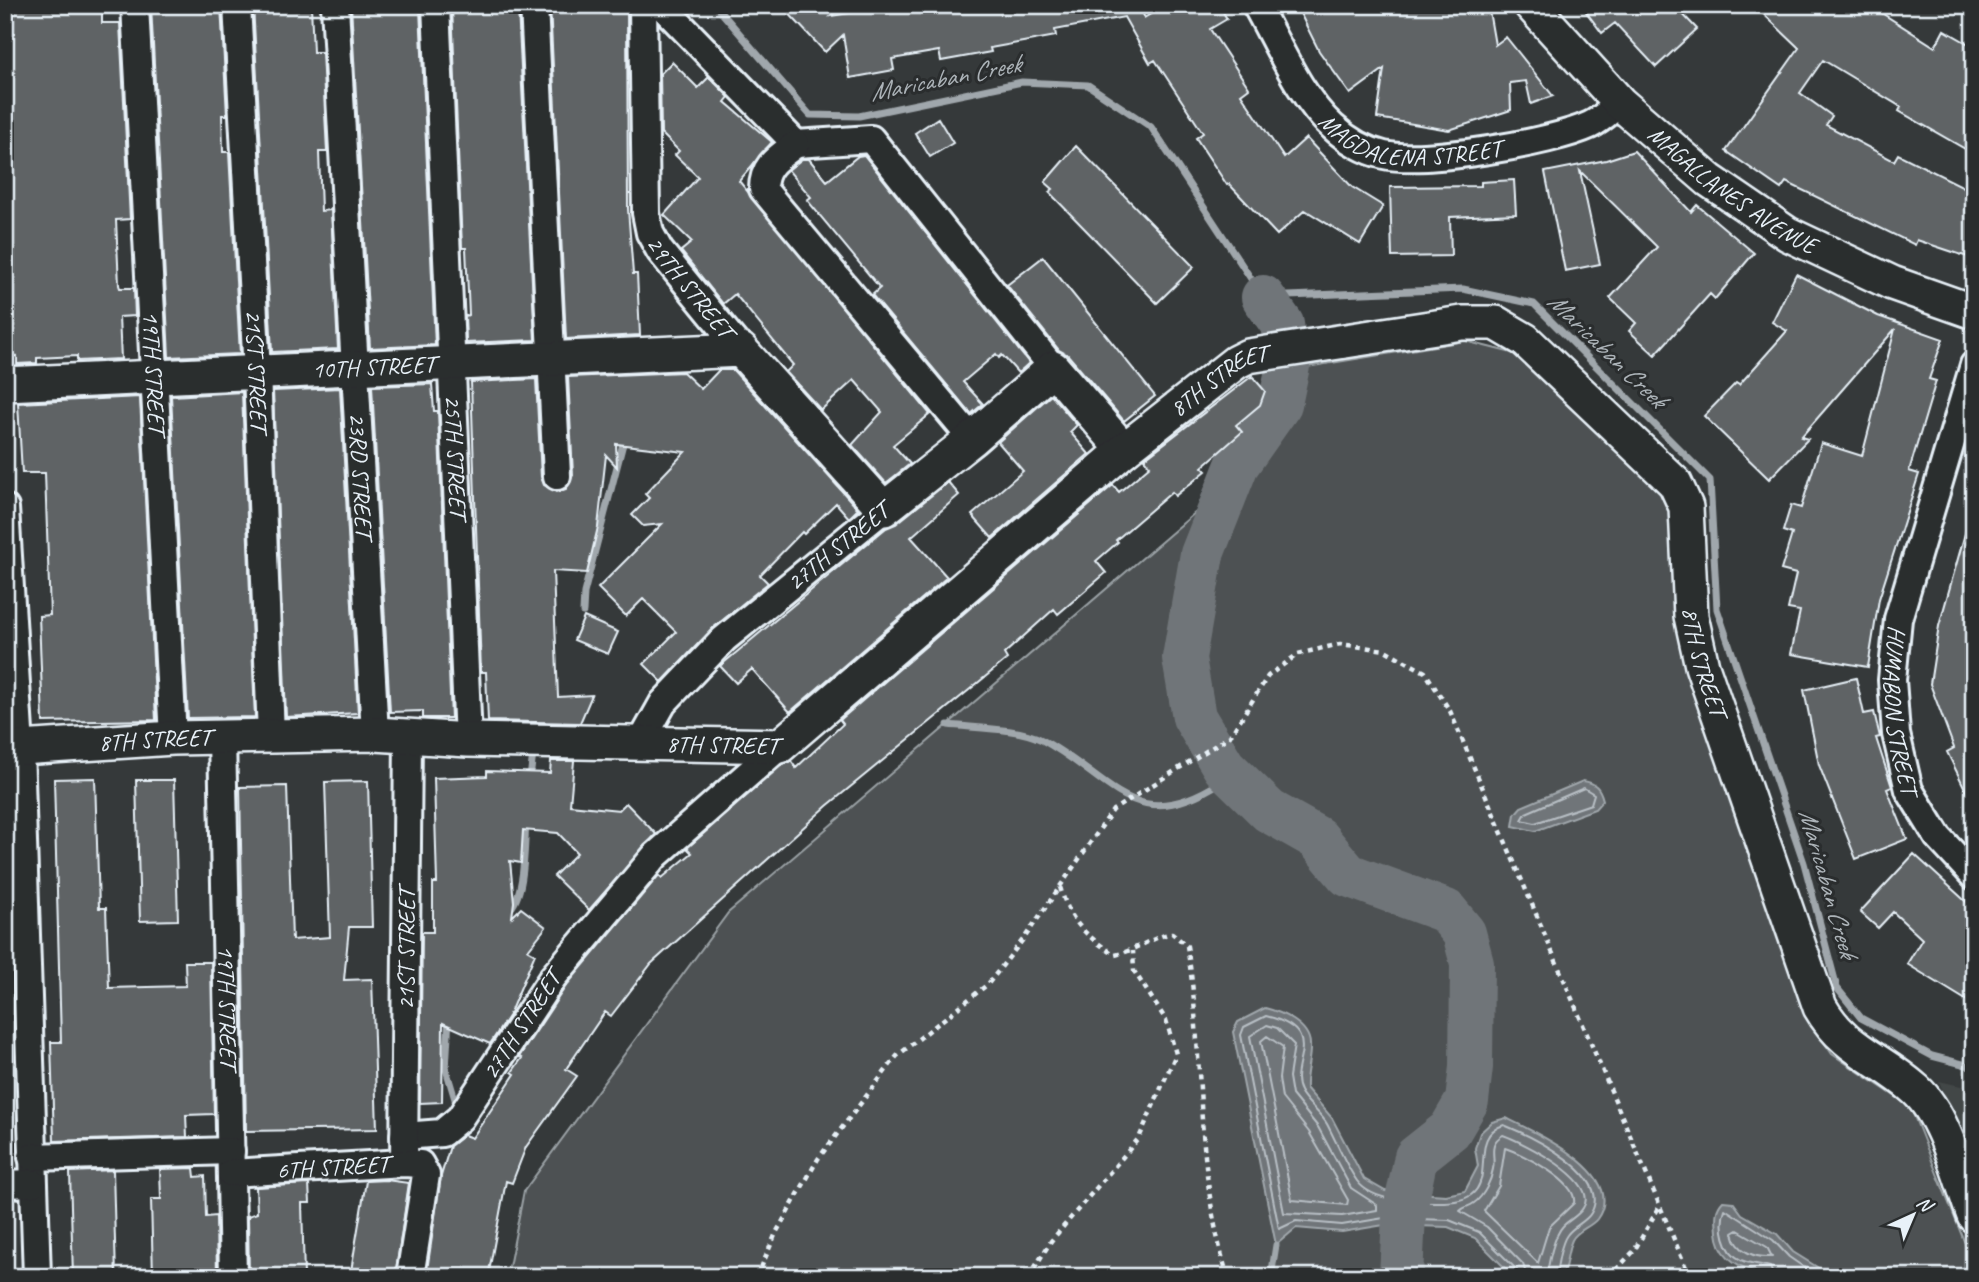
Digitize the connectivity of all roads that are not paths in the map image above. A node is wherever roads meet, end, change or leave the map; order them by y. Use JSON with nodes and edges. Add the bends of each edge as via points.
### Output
{"nodes":[{"id":1,"x":135,"y":5,"type":"edge"},
{"id":2,"x":237,"y":5,"type":"edge"},
{"id":3,"x":335,"y":5,"type":"edge"},
{"id":4,"x":436,"y":5,"type":"edge"},
{"id":5,"x":534,"y":5,"type":"edge"},
{"id":6,"x":643,"y":5,"type":"edge"},
{"id":7,"x":661,"y":5,"type":"edge"},
{"id":8,"x":1256,"y":5,"type":"edge"},
{"id":9,"x":1531,"y":5,"type":"edge"},
{"id":10,"x":1620,"y":103,"type":"junction"},
{"id":11,"x":796,"y":144,"type":"junction"},
{"id":12,"x":1974,"y":312,"type":"edge"},
{"id":13,"x":741,"y":350,"type":"junction"},
{"id":14,"x":550,"y":358,"type":"junction"},
{"id":15,"x":454,"y":362,"type":"junction"},
{"id":16,"x":1974,"y":365,"type":"edge"},
{"id":17,"x":353,"y":367,"type":"junction"},
{"id":18,"x":1053,"y":368,"type":"junction"},
{"id":19,"x":257,"y":372,"type":"junction"},
{"id":20,"x":155,"y":377,"type":"junction"},
{"id":21,"x":5,"y":384,"type":"edge"},
{"id":22,"x":972,"y":439,"type":"junction"},
{"id":23,"x":1124,"y":450,"type":"junction"},
{"id":24,"x":558,"y":476,"type":"dead end"},
{"id":25,"x":5,"y":508,"type":"edge"},
{"id":26,"x":884,"y":509,"type":"junction"},
{"id":27,"x":391,"y":735,"type":"junction"},
{"id":28,"x":222,"y":736,"type":"junction"},
{"id":29,"x":271,"y":736,"type":"junction"},
{"id":30,"x":173,"y":738,"type":"junction"},
{"id":31,"x":468,"y":740,"type":"junction"},
{"id":32,"x":640,"y":744,"type":"junction"},
{"id":33,"x":780,"y":746,"type":"junction"},
{"id":34,"x":13,"y":749,"type":"edge"},
{"id":35,"x":1974,"y":876,"type":"edge"},
{"id":36,"x":404,"y":1136,"type":"junction"},
{"id":37,"x":231,"y":1162,"type":"junction"},
{"id":38,"x":415,"y":1169,"type":"junction"},
{"id":39,"x":32,"y":1170,"type":"junction"},
{"id":40,"x":5,"y":1184,"type":"edge"},
{"id":41,"x":1974,"y":1216,"type":"edge"},
{"id":42,"x":37,"y":1277,"type":"edge"},
{"id":43,"x":233,"y":1277,"type":"edge"},
{"id":44,"x":410,"y":1277,"type":"edge"}],
"edges":[{"from":1,"to":20,"type":"street","name":"19TH STREET"},
{"from":2,"to":19,"type":"street","name":"21ST STREET"},
{"from":3,"to":17,"type":"street","name":"23RD STREET"},
{"from":4,"to":15,"type":"street","name":"25TH STREET"},
{"from":5,"to":14,"type":"street"},
{"from":6,"to":13,"type":"street","name":"29TH STREET","via":[[650,233]]},
{"from":7,"to":11,"type":"street"},
{"from":8,"to":10,"type":"street","name":"MAGDALENA STREET","via":[[1309,98],[1332,127],[1356,144],[1384,155],[1410,157],[1530,144],[1591,125]]},
{"from":9,"to":10,"type":"street","name":"MAGALLANES AVENUE"},
{"from":10,"to":12,"type":"street","name":"MAGALLANES AVENUE","via":[[1709,180],[1788,234],[1892,283]]},
{"from":11,"to":18,"type":"street","via":[[871,139]]},
{"from":11,"to":22,"type":"street","via":[[769,164],[763,176],[764,189]]},
{"from":13,"to":14,"type":"street","name":"10TH STREET"},
{"from":13,"to":26,"type":"street","name":"29TH STREET"},
{"from":14,"to":15,"type":"street","name":"10TH STREET"},
{"from":14,"to":24,"type":"street"},
{"from":15,"to":17,"type":"street","name":"10TH STREET"},
{"from":15,"to":31,"type":"street","name":"25TH STREET"},
{"from":16,"to":35,"type":"street","name":"HUMABON STREET","via":[[1898,619],[1892,680],[1896,734],[1909,790],[1938,837]]},
{"from":17,"to":19,"type":"street","name":"10TH STREET"},
{"from":17,"to":27,"type":"street","name":"23RD STREET"},
{"from":18,"to":22,"type":"street","name":"27TH STREET"},
{"from":18,"to":23,"type":"street"},
{"from":19,"to":20,"type":"street","name":"10TH STREET"},
{"from":19,"to":29,"type":"street","name":"21ST STREET"},
{"from":20,"to":21,"type":"street","name":"10TH STREET"},
{"from":20,"to":30,"type":"street","name":"19TH STREET"},
{"from":22,"to":26,"type":"street","name":"27TH STREET"},
{"from":23,"to":33,"type":"street","name":"8TH STREET"},
{"from":23,"to":41,"type":"street","name":"8TH STREET","via":[[1236,362],[1257,354],[1462,323],[1496,323],[1511,329],[1675,484],[1686,507],[1691,616],[1702,666],[1820,1007],[1841,1038],[1915,1090],[1932,1108]]},
{"from":25,"to":34,"type":"street"},
{"from":26,"to":32,"type":"street","name":"27TH STREET","via":[[724,639],[663,703]]},
{"from":27,"to":29,"type":"street","name":"8TH STREET"},
{"from":27,"to":31,"type":"street","name":"8TH STREET"},
{"from":27,"to":36,"type":"street","name":"21ST STREET"},
{"from":28,"to":29,"type":"street","name":"8TH STREET"},
{"from":28,"to":30,"type":"street","name":"8TH STREET"},
{"from":28,"to":37,"type":"street","name":"19TH STREET"},
{"from":30,"to":34,"type":"street","name":"8TH STREET"},
{"from":31,"to":32,"type":"street","name":"8TH STREET"},
{"from":32,"to":33,"type":"street","name":"8TH STREET"},
{"from":33,"to":36,"type":"street","name":"27TH STREET","via":[[655,856],[553,977],[460,1118],[442,1133]]},
{"from":34,"to":39,"type":"street"},
{"from":36,"to":38,"type":"street","name":"21ST STREET"},
{"from":37,"to":38,"type":"street","name":"6TH STREET"},
{"from":37,"to":39,"type":"street","name":"6TH STREET"},
{"from":37,"to":43,"type":"street","name":"19TH STREET"},
{"from":38,"to":44,"type":"street","name":"21ST STREET"},
{"from":39,"to":40,"type":"street","name":"6TH STREET"},
{"from":39,"to":42,"type":"street"}]}
